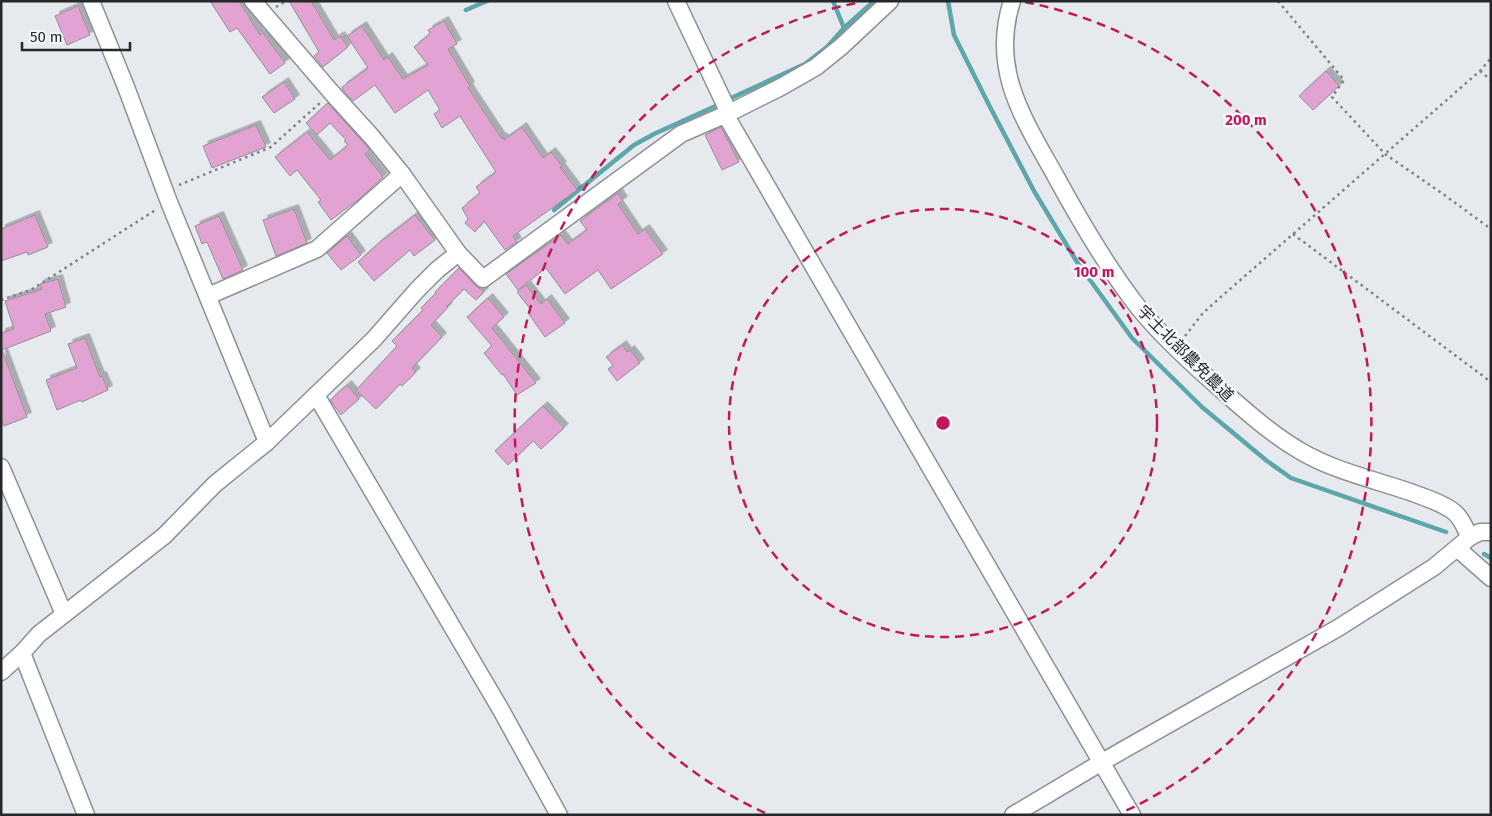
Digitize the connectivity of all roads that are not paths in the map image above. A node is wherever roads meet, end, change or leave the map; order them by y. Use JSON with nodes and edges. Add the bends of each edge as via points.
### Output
{"nodes":[{"id":1,"x":91,"y":1,"type":"edge"},
{"id":2,"x":254,"y":1,"type":"edge"},
{"id":3,"x":676,"y":1,"type":"edge"},
{"id":4,"x":890,"y":1,"type":"edge"},
{"id":5,"x":1012,"y":1,"type":"edge"},
{"id":6,"x":727,"y":114,"type":"junction"},
{"id":7,"x":402,"y":174,"type":"junction"},
{"id":8,"x":458,"y":253,"type":"junction"},
{"id":9,"x":208,"y":296,"type":"junction"},
{"id":10,"x":316,"y":395,"type":"junction"},
{"id":11,"x":267,"y":442,"type":"junction"},
{"id":12,"x":1,"y":467,"type":"edge"},
{"id":13,"x":1491,"y":532,"type":"edge"},
{"id":14,"x":1470,"y":537,"type":"junction"},
{"id":15,"x":1458,"y":549,"type":"junction"},
{"id":16,"x":1491,"y":578,"type":"edge"},
{"id":17,"x":64,"y":614,"type":"junction"},
{"id":18,"x":22,"y":653,"type":"junction"},
{"id":19,"x":1,"y":672,"type":"edge"},
{"id":20,"x":1102,"y":762,"type":"junction"},
{"id":21,"x":86,"y":815,"type":"edge"},
{"id":22,"x":559,"y":815,"type":"edge"},
{"id":23,"x":1013,"y":815,"type":"edge"},
{"id":24,"x":1132,"y":815,"type":"edge"}],
"edges":[{"from":1,"to":9,"type":"street"},
{"from":2,"to":7,"type":"street"},
{"from":3,"to":6,"type":"street"},
{"from":4,"to":6,"type":"street","via":[[816,67]]},
{"from":5,"to":14,"type":"street","name":"宇土北部農免農道","via":[[1004,46],[1005,62],[1017,104],[1092,242],[1138,308],[1265,428],[1327,464],[1448,508],[1461,519]]},
{"from":6,"to":8,"type":"street","via":[[680,134],[483,279]]},
{"from":6,"to":20,"type":"street"},
{"from":7,"to":8,"type":"street"},
{"from":7,"to":9,"type":"street","via":[[317,249]]},
{"from":8,"to":10,"type":"street","via":[[437,270],[374,339]]},
{"from":9,"to":11,"type":"street"},
{"from":10,"to":11,"type":"street"},
{"from":10,"to":22,"type":"street"},
{"from":11,"to":17,"type":"street","via":[[215,484],[164,536]]},
{"from":12,"to":17,"type":"street"},
{"from":13,"to":14,"type":"street","via":[[1480,532]]},
{"from":14,"to":15,"type":"street"},
{"from":15,"to":16,"type":"street"},
{"from":15,"to":20,"type":"street","via":[[1338,628]]},
{"from":17,"to":18,"type":"street"},
{"from":18,"to":19,"type":"street"},
{"from":18,"to":21,"type":"street"},
{"from":20,"to":23,"type":"street"},
{"from":20,"to":24,"type":"street"}]}
